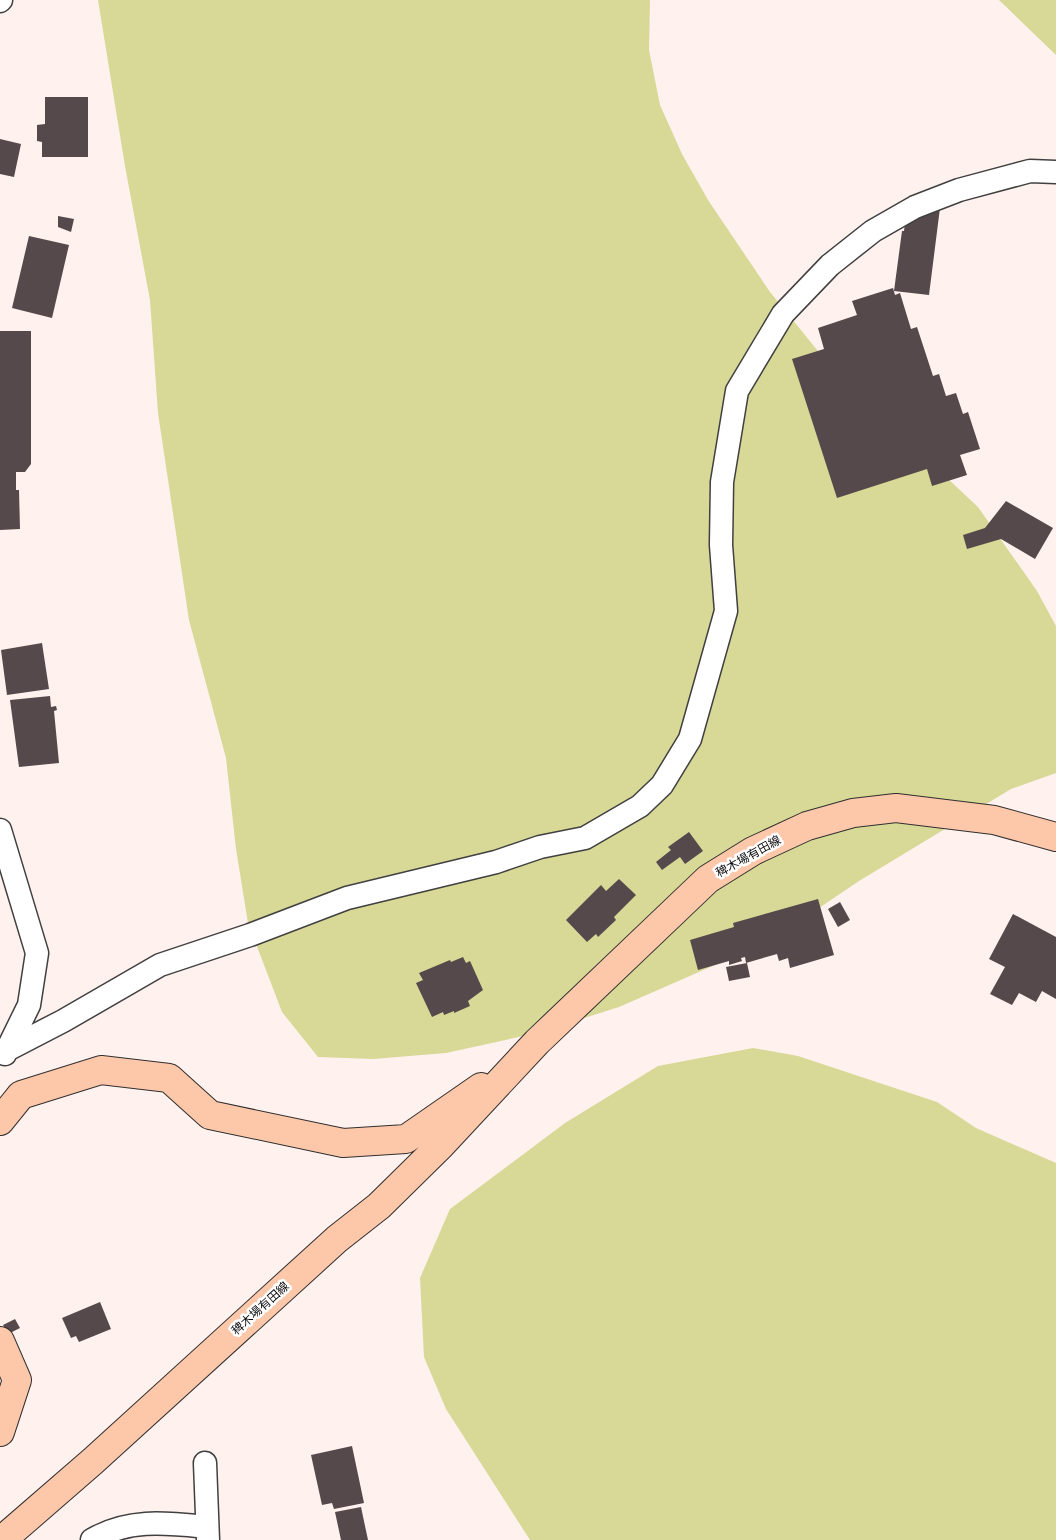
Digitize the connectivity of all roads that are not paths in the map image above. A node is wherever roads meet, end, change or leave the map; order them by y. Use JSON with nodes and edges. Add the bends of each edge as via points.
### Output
{"nodes":[{"id":1,"x":1056,"y":172,"type":"edge"},
{"id":2,"x":0,"y":830,"type":"edge"},
{"id":3,"x":1056,"y":837,"type":"edge"},
{"id":4,"x":4,"y":1056,"type":"edge"},
{"id":5,"x":511,"y":1070,"type":"junction"},
{"id":6,"x":0,"y":1121,"type":"edge"},
{"id":7,"x":2,"y":1349,"type":"edge"},
{"id":8,"x":0,"y":1432,"type":"edge"},
{"id":9,"x":205,"y":1463,"type":"dead end"},
{"id":10,"x":208,"y":1533,"type":"edge"},
{"id":11,"x":2,"y":1540,"type":"edge"},
{"id":12,"x":92,"y":1540,"type":"edge"}],
"edges":[{"from":1,"to":4,"type":"street","via":[[1030,171],[959,190],[915,207],[873,231],[830,265],[783,314],[737,391],[722,482],[726,611],[690,739],[662,786],[640,806],[585,838],[347,898],[160,965]]},
{"from":2,"to":4,"type":"street","via":[[37,953],[29,1005]]},
{"from":3,"to":5,"type":"main road","name":"稗木場有田線","via":[[994,820],[896,808],[853,813],[808,826],[753,851],[708,878]]},
{"from":5,"to":6,"type":"main road","name":"稗木場有田線","via":[[494,1077],[406,1139],[342,1143],[210,1114],[169,1078],[101,1070],[21,1095]]},
{"from":5,"to":11,"type":"main road","name":"稗木場有田線","via":[[379,1206],[337,1239]]},
{"from":7,"to":8,"type":"main road","via":[[17,1380]]},
{"from":9,"to":10,"type":"street"},
{"from":10,"to":12,"type":"street","via":[[170,1523],[139,1524]]}]}
